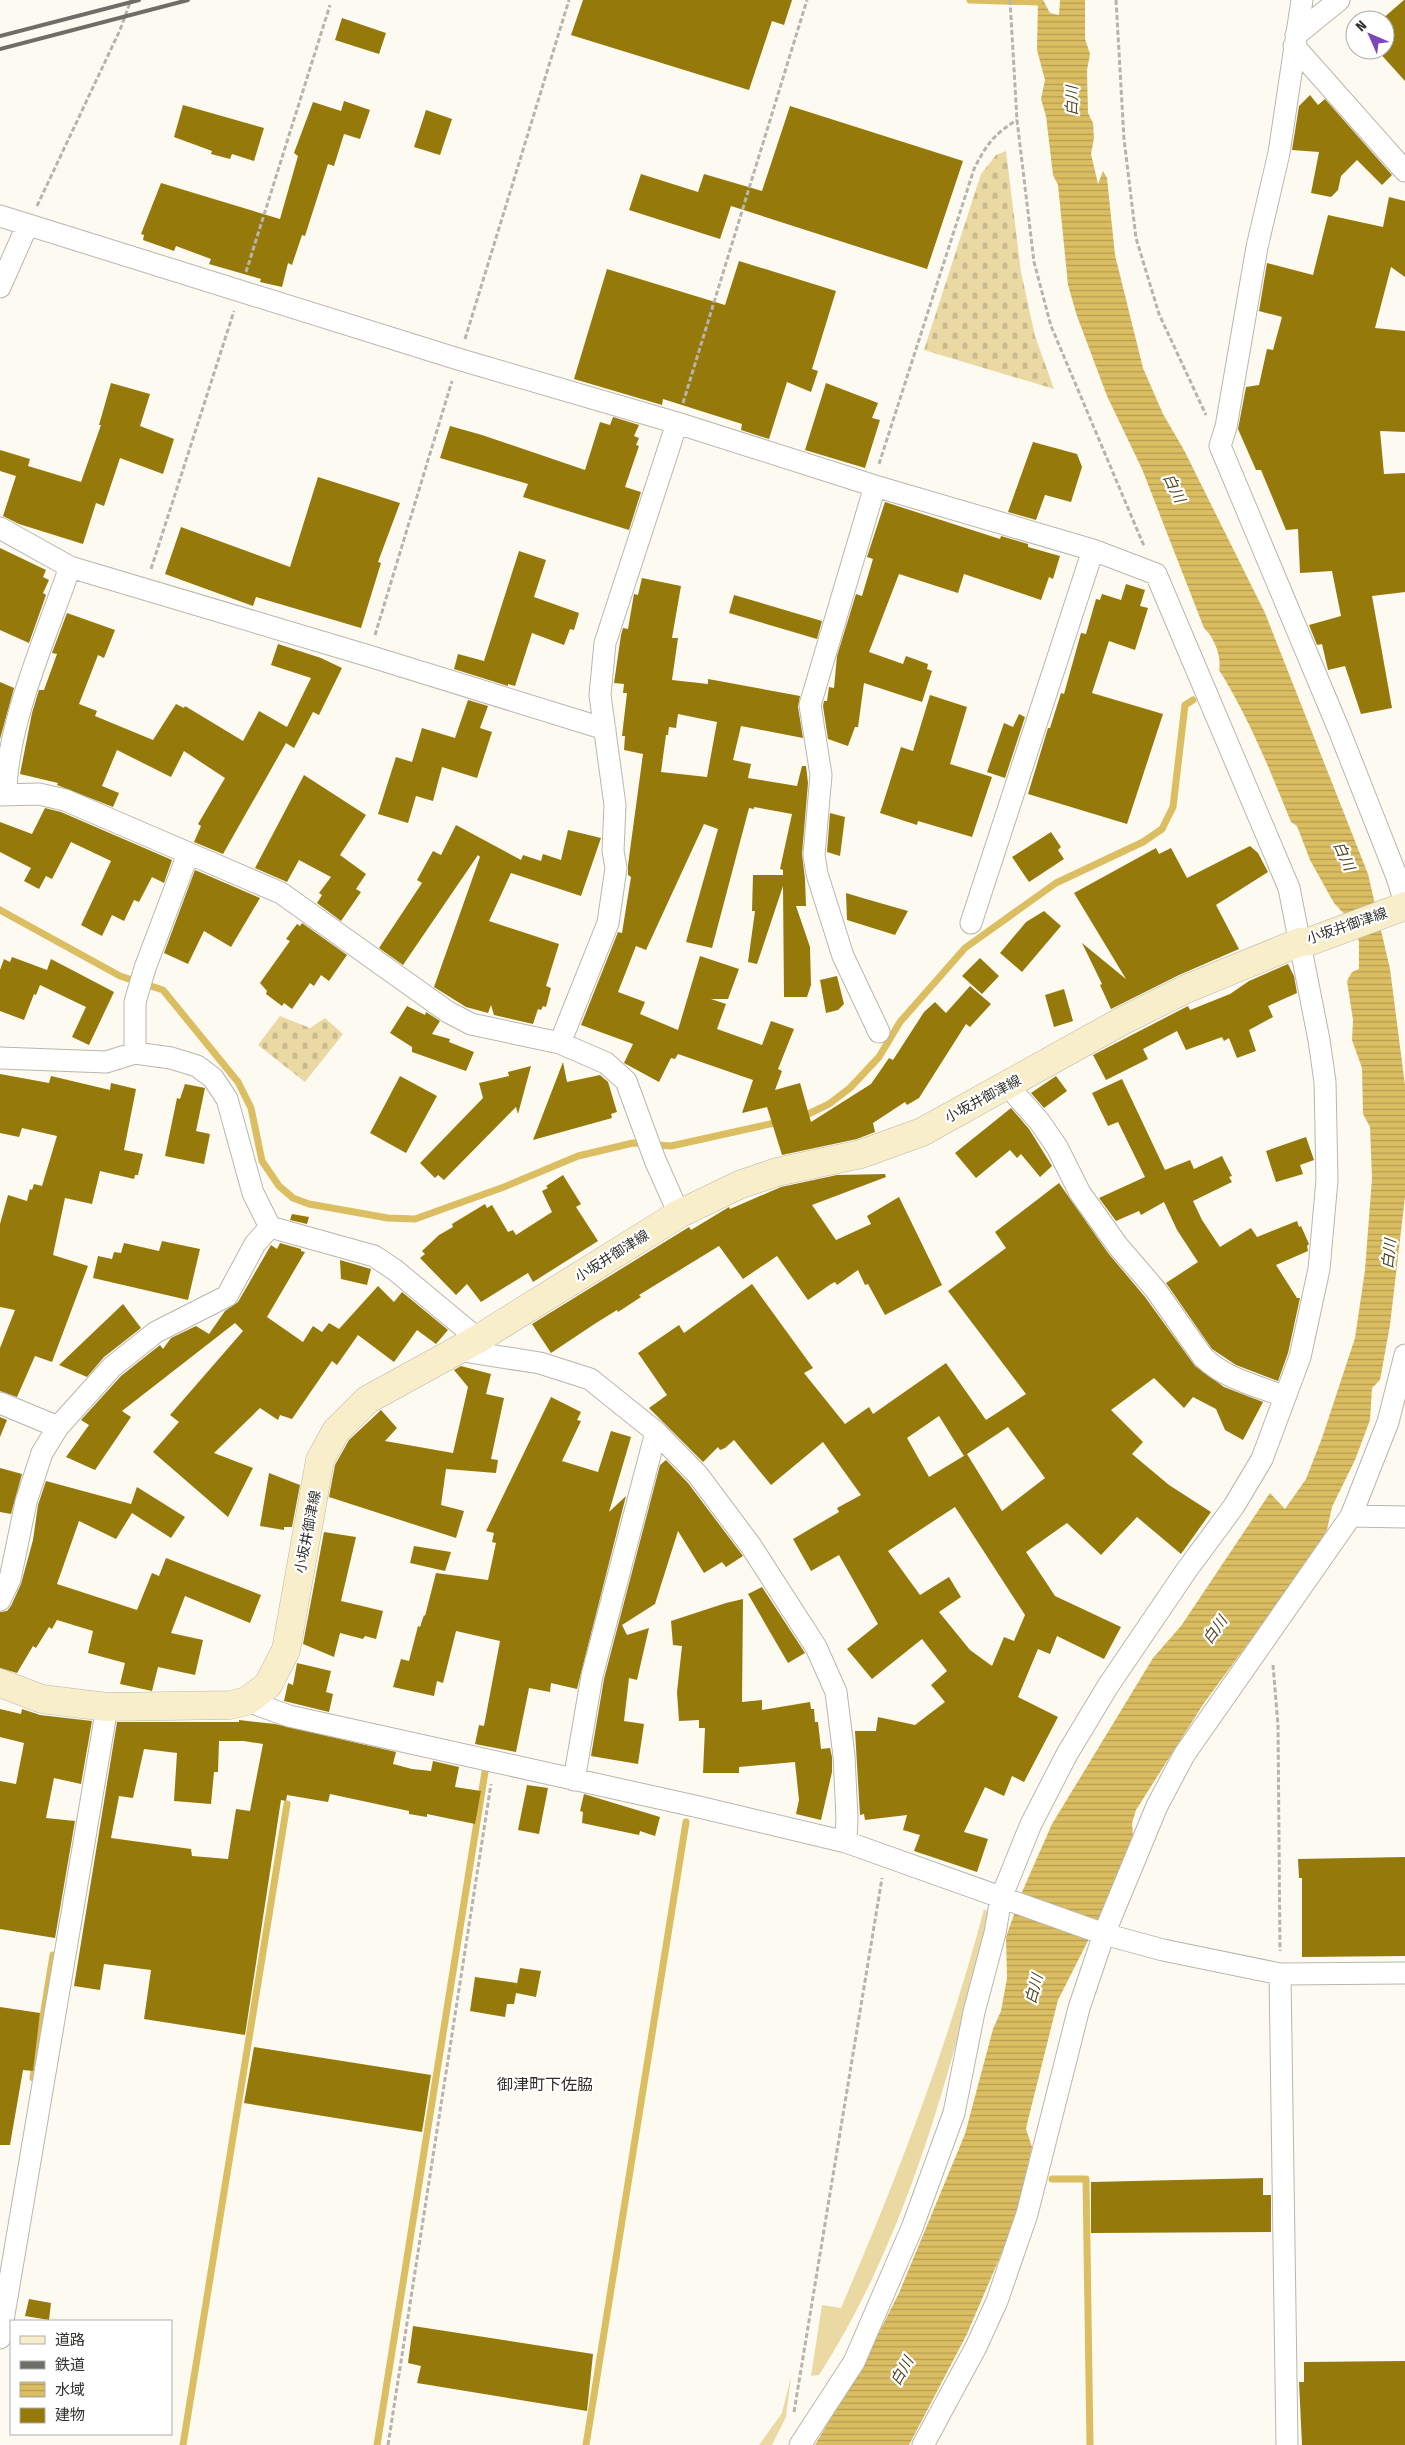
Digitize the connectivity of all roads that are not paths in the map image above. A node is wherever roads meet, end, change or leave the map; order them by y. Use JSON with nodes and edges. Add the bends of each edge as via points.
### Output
{"nodes":[{"id":1,"x":1302,"y":0,"type":"edge"},
{"id":2,"x":1340,"y":0,"type":"edge"},
{"id":3,"x":1295,"y":41,"type":"junction"},
{"id":4,"x":1405,"y":172,"type":"edge"},
{"id":5,"x":0,"y":216,"type":"edge"},
{"id":6,"x":27,"y":226,"type":"junction"},
{"id":7,"x":0,"y":287,"type":"edge"},
{"id":8,"x":677,"y":423,"type":"junction"},
{"id":9,"x":875,"y":486,"type":"junction"},
{"id":10,"x":0,"y":528,"type":"edge"},
{"id":11,"x":1093,"y":550,"type":"junction"},
{"id":12,"x":70,"y":567,"type":"junction"},
{"id":13,"x":605,"y":729,"type":"junction"},
{"id":14,"x":3,"y":795,"type":"edge"},
{"id":15,"x":188,"y":854,"type":"junction"},
{"id":16,"x":1401,"y":906,"type":"edge"},
{"id":17,"x":972,"y":923,"type":"dead end"},
{"id":18,"x":1305,"y":941,"type":"junction"},
{"id":19,"x":879,"y":1032,"type":"dead end"},
{"id":20,"x":560,"y":1044,"type":"junction"},
{"id":21,"x":135,"y":1053,"type":"junction"},
{"id":22,"x":0,"y":1058,"type":"edge"},
{"id":23,"x":1008,"y":1086,"type":"junction"},
{"id":24,"x":679,"y":1214,"type":"junction"},
{"id":25,"x":270,"y":1227,"type":"junction"},
{"id":26,"x":468,"y":1345,"type":"junction"},
{"id":27,"x":1405,"y":1355,"type":"edge"},
{"id":28,"x":1284,"y":1396,"type":"junction"},
{"id":29,"x":0,"y":1403,"type":"edge"},
{"id":30,"x":58,"y":1427,"type":"junction"},
{"id":31,"x":656,"y":1432,"type":"junction"},
{"id":32,"x":1351,"y":1516,"type":"junction"},
{"id":33,"x":1405,"y":1517,"type":"edge"},
{"id":34,"x":0,"y":1600,"type":"edge"},
{"id":35,"x":0,"y":1683,"type":"edge"},
{"id":36,"x":247,"y":1701,"type":"junction"},
{"id":37,"x":107,"y":1707,"type":"junction"},
{"id":38,"x":574,"y":1780,"type":"junction"},
{"id":39,"x":846,"y":1842,"type":"junction"},
{"id":40,"x":1007,"y":1899,"type":"junction"},
{"id":41,"x":1101,"y":1933,"type":"junction"},
{"id":42,"x":1405,"y":1973,"type":"edge"},
{"id":43,"x":1280,"y":1974,"type":"junction"},
{"id":44,"x":0,"y":2338,"type":"edge"},
{"id":45,"x":802,"y":2443,"type":"edge"},
{"id":46,"x":923,"y":2445,"type":"edge"},
{"id":47,"x":1287,"y":2445,"type":"edge"}],
"edges":[{"from":1,"to":3,"type":"street"},
{"from":2,"to":3,"type":"street"},
{"from":3,"to":4,"type":"street"},
{"from":3,"to":16,"type":"street","via":[[1279,153],[1257,247],[1226,428],[1220,446],[1397,877]]},
{"from":5,"to":6,"type":"street"},
{"from":6,"to":7,"type":"street"},
{"from":6,"to":8,"type":"street"},
{"from":8,"to":9,"type":"street"},
{"from":8,"to":13,"type":"street","via":[[605,643],[600,695]]},
{"from":9,"to":11,"type":"street"},
{"from":9,"to":19,"type":"street","via":[[810,705],[821,775],[814,855],[817,874],[843,956]]},
{"from":10,"to":12,"type":"street"},
{"from":11,"to":17,"type":"street"},
{"from":11,"to":18,"type":"street","via":[[1156,574],[1289,888]]},
{"from":12,"to":13,"type":"street"},
{"from":12,"to":14,"type":"street","via":[[26,693],[6,768]]},
{"from":13,"to":20,"type":"street","via":[[615,805],[613,851],[616,868],[608,923]]},
{"from":14,"to":15,"type":"street","via":[[40,794],[65,800]]},
{"from":15,"to":20,"type":"street","via":[[281,893],[448,1012],[471,1024]]},
{"from":15,"to":21,"type":"street","via":[[144,968],[135,1002]]},
{"from":16,"to":18,"type":"main road","name":"小坂井御津線"},
{"from":18,"to":23,"type":"main road","name":"小坂井御津線","via":[[1186,989],[1122,1021]]},
{"from":18,"to":28,"type":"street","via":[[1324,1082],[1327,1180],[1319,1269],[1300,1358]]},
{"from":20,"to":24,"type":"street","via":[[606,1063],[626,1081],[640,1123]]},
{"from":21,"to":22,"type":"street","via":[[106,1062]]},
{"from":21,"to":25,"type":"street","via":[[197,1066],[213,1078],[227,1099],[253,1193]]},
{"from":23,"to":24,"type":"main road","name":"小坂井御津線","via":[[922,1132],[861,1154],[770,1174],[738,1185]]},
{"from":23,"to":28,"type":"street","via":[[1039,1121],[1080,1193],[1203,1357],[1232,1377]]},
{"from":24,"to":26,"type":"main road","name":"小坂井御津線"},
{"from":25,"to":26,"type":"street","via":[[374,1256],[395,1270]]},
{"from":25,"to":30,"type":"street","via":[[255,1244],[227,1296],[156,1332],[112,1367]]},
{"from":26,"to":31,"type":"street","via":[[590,1379]]},
{"from":26,"to":36,"type":"main road","name":"小坂井御津線","via":[[368,1400],[336,1431],[320,1460],[286,1650],[268,1685]]},
{"from":27,"to":32,"type":"street","via":[[1388,1422]]},
{"from":28,"to":40,"type":"street","via":[[1262,1458],[1234,1506],[1119,1670],[1068,1754],[1030,1824]]},
{"from":29,"to":30,"type":"street"},
{"from":30,"to":34,"type":"street","via":[[42,1453],[26,1502],[10,1579]]},
{"from":31,"to":38,"type":"street","via":[[592,1676]]},
{"from":31,"to":39,"type":"street","via":[[698,1475],[750,1546],[816,1647],[836,1692],[844,1756]]},
{"from":32,"to":33,"type":"street"},
{"from":32,"to":41,"type":"street","via":[[1184,1755],[1157,1806]]},
{"from":35,"to":37,"type":"main road","name":"小坂井御津線","via":[[42,1699]]},
{"from":36,"to":37,"type":"main road","name":"小坂井御津線","via":[[230,1705]]},
{"from":36,"to":38,"type":"street","via":[[289,1716]]},
{"from":37,"to":44,"type":"street"},
{"from":38,"to":39,"type":"street"},
{"from":39,"to":40,"type":"street"},
{"from":40,"to":41,"type":"street"},
{"from":40,"to":45,"type":"street","via":[[974,2012],[954,2114],[912,2228],[854,2362]]},
{"from":41,"to":43,"type":"street","via":[[1163,1950]]},
{"from":41,"to":46,"type":"street","via":[[1053,2105],[1027,2214],[997,2301]]},
{"from":42,"to":43,"type":"street"},
{"from":43,"to":47,"type":"street"}]}
